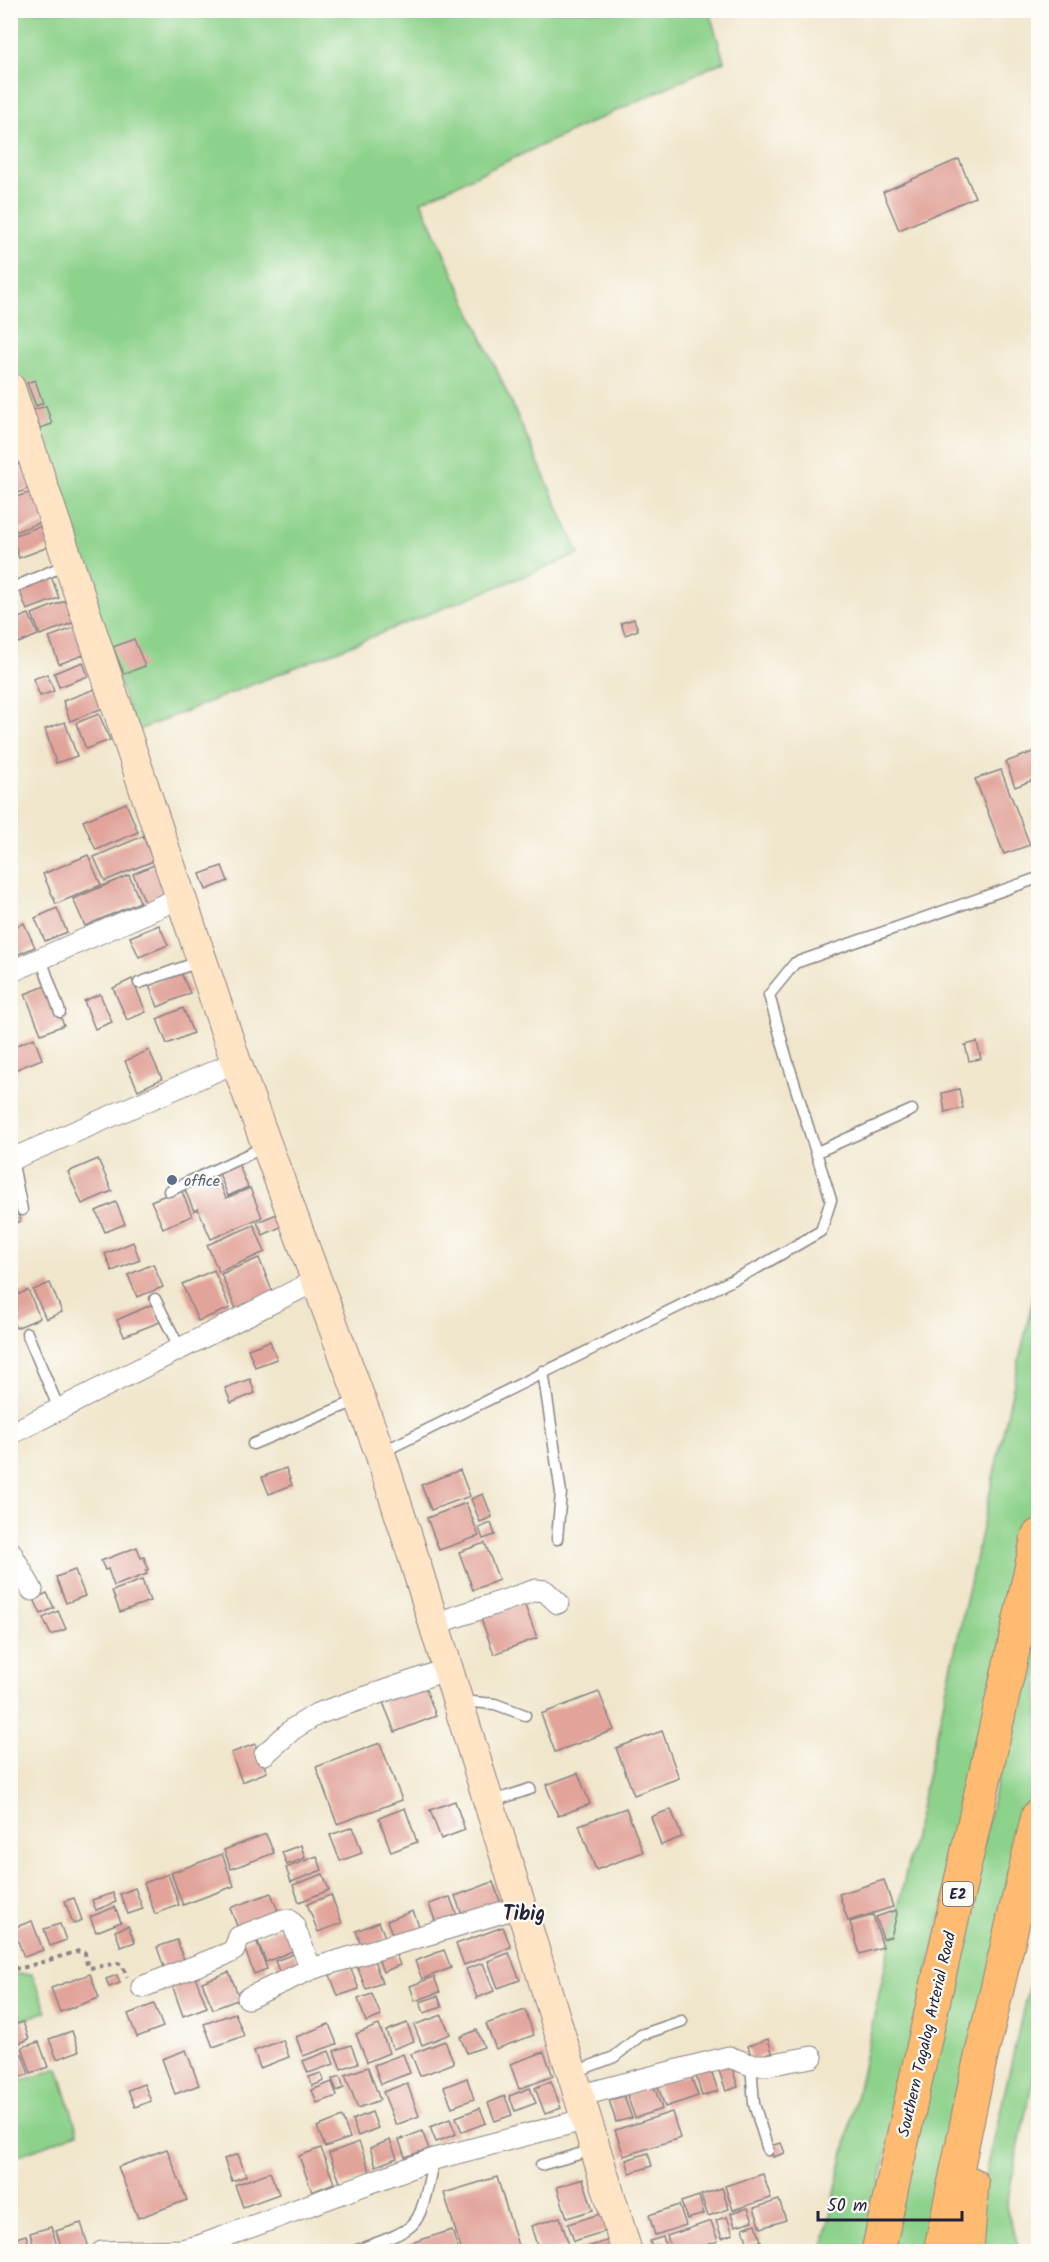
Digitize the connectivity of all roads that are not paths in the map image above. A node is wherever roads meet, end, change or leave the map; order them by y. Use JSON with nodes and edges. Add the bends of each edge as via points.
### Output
{"nodes":[{"id":1,"x":10,"y":388,"type":"edge"},
{"id":2,"x":17,"y":423,"type":"edge"},
{"id":3,"x":70,"y":564,"type":"junction"},
{"id":4,"x":10,"y":588,"type":"edge"},
{"id":5,"x":1038,"y":878,"type":"edge"},
{"id":6,"x":180,"y":898,"type":"junction"},
{"id":7,"x":41,"y":959,"type":"junction"},
{"id":8,"x":201,"y":961,"type":"junction"},
{"id":9,"x":10,"y":972,"type":"edge"},
{"id":10,"x":139,"y":983,"type":"dead end"},
{"id":11,"x":60,"y":1012,"type":"dead end"},
{"id":12,"x":236,"y":1062,"type":"junction"},
{"id":13,"x":912,"y":1110,"type":"dead end"},
{"id":14,"x":267,"y":1145,"type":"junction"},
{"id":15,"x":817,"y":1152,"type":"junction"},
{"id":16,"x":11,"y":1160,"type":"edge"},
{"id":17,"x":169,"y":1191,"type":"dead end"},
{"id":18,"x":22,"y":1210,"type":"dead end"},
{"id":19,"x":317,"y":1280,"type":"junction"},
{"id":20,"x":155,"y":1299,"type":"dead end"},
{"id":21,"x":27,"y":1333,"type":"dead end"},
{"id":22,"x":180,"y":1349,"type":"junction"},
{"id":23,"x":543,"y":1371,"type":"junction"},
{"id":24,"x":360,"y":1399,"type":"junction"},
{"id":25,"x":59,"y":1409,"type":"junction"},
{"id":26,"x":10,"y":1434,"type":"edge"},
{"id":27,"x":253,"y":1444,"type":"dead end"},
{"id":28,"x":380,"y":1453,"type":"junction"},
{"id":29,"x":1038,"y":1536,"type":"edge"},
{"id":30,"x":557,"y":1539,"type":"dead end"},
{"id":31,"x":10,"y":1551,"type":"edge"},
{"id":32,"x":32,"y":1590,"type":"dead end"},
{"id":33,"x":558,"y":1604,"type":"dead end"},
{"id":34,"x":434,"y":1624,"type":"junction"},
{"id":35,"x":448,"y":1669,"type":"junction"},
{"id":36,"x":457,"y":1701,"type":"junction"},
{"id":37,"x":525,"y":1715,"type":"dead end"},
{"id":38,"x":265,"y":1754,"type":"dead end"},
{"id":39,"x":530,"y":1788,"type":"dead end"},
{"id":40,"x":488,"y":1803,"type":"junction"},
{"id":41,"x":1038,"y":1816,"type":"edge"},
{"id":42,"x":1038,"y":1881,"type":"edge"},
{"id":43,"x":520,"y":1907,"type":"junction"},
{"id":44,"x":311,"y":1969,"type":"junction"},
{"id":45,"x":142,"y":1987,"type":"road end"},
{"id":46,"x":248,"y":1998,"type":"dead end"},
{"id":47,"x":682,"y":2021,"type":"dead end"},
{"id":48,"x":812,"y":2057,"type":"dead end"},
{"id":49,"x":751,"y":2065,"type":"junction"},
{"id":50,"x":579,"y":2096,"type":"junction"},
{"id":51,"x":596,"y":2149,"type":"junction"},
{"id":52,"x":768,"y":2150,"type":"dead end"},
{"id":53,"x":434,"y":2159,"type":"junction"},
{"id":54,"x":541,"y":2165,"type":"dead end"},
{"id":55,"x":179,"y":2251,"type":"edge"},
{"id":56,"x":102,"y":2252,"type":"edge"},
{"id":57,"x":352,"y":2252,"type":"edge"},
{"id":58,"x":627,"y":2252,"type":"edge"},
{"id":59,"x":878,"y":2252,"type":"edge"},
{"id":60,"x":940,"y":2252,"type":"edge"},
{"id":61,"x":967,"y":2252,"type":"edge"}],
"edges":[{"from":1,"to":2,"type":"street"},
{"from":2,"to":3,"type":"street"},
{"from":3,"to":4,"type":"lane"},
{"from":3,"to":6,"type":"street"},
{"from":5,"to":15,"type":"lane","via":[[795,963],[769,995]]},
{"from":6,"to":7,"type":"street"},
{"from":6,"to":8,"type":"street"},
{"from":7,"to":9,"type":"street"},
{"from":7,"to":11,"type":"lane"},
{"from":8,"to":10,"type":"lane"},
{"from":8,"to":12,"type":"street"},
{"from":12,"to":14,"type":"street"},
{"from":12,"to":16,"type":"street"},
{"from":13,"to":15,"type":"lane"},
{"from":14,"to":17,"type":"lane"},
{"from":14,"to":19,"type":"street"},
{"from":15,"to":23,"type":"lane","via":[[831,1200],[821,1232],[758,1268]]},
{"from":16,"to":18,"type":"lane"},
{"from":19,"to":22,"type":"street"},
{"from":19,"to":24,"type":"street"},
{"from":20,"to":22,"type":"lane"},
{"from":21,"to":25,"type":"lane"},
{"from":22,"to":25,"type":"street"},
{"from":23,"to":28,"type":"lane"},
{"from":23,"to":30,"type":"lane","via":[[561,1493]]},
{"from":24,"to":27,"type":"lane"},
{"from":24,"to":28,"type":"street"},
{"from":25,"to":26,"type":"street"},
{"from":28,"to":34,"type":"street"},
{"from":29,"to":59,"type":"highway","name":"Southern Tagalog Arterial Road","number":"E2"},
{"from":31,"to":32,"type":"street"},
{"from":33,"to":34,"type":"street","via":[[545,1591],[536,1590]]},
{"from":34,"to":35,"type":"street"},
{"from":35,"to":36,"type":"street"},
{"from":35,"to":38,"type":"street","via":[[317,1714]]},
{"from":36,"to":37,"type":"lane","via":[[495,1704]]},
{"from":36,"to":40,"type":"street"},
{"from":39,"to":40,"type":"lane"},
{"from":40,"to":43,"type":"street"},
{"from":41,"to":60,"type":"highway"},
{"from":42,"to":61,"type":"highway","via":[[977,2150]]},
{"from":43,"to":44,"type":"street"},
{"from":43,"to":50,"type":"street"},
{"from":44,"to":45,"type":"street","via":[[293,1924],[286,1920],[239,1937],[229,1953]]},
{"from":44,"to":46,"type":"street"},
{"from":47,"to":50,"type":"lane","via":[[641,2035],[614,2057]]},
{"from":48,"to":49,"type":"street"},
{"from":49,"to":50,"type":"street","via":[[729,2057]]},
{"from":49,"to":52,"type":"lane","via":[[754,2104]]},
{"from":50,"to":51,"type":"street"},
{"from":50,"to":53,"type":"street"},
{"from":51,"to":54,"type":"lane"},
{"from":51,"to":58,"type":"street"},
{"from":53,"to":55,"type":"street"},
{"from":53,"to":57,"type":"lane","via":[[420,2213],[412,2225]]},
{"from":55,"to":56,"type":"street"}]}
